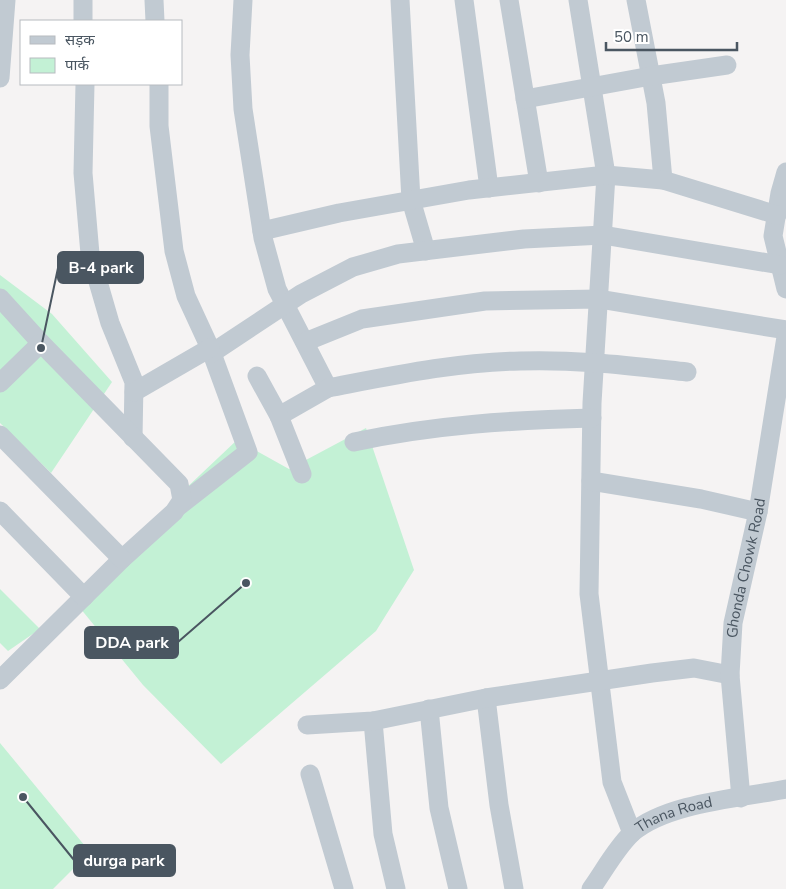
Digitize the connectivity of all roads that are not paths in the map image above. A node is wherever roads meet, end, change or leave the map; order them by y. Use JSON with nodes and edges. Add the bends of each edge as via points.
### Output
{"nodes":[{"id":1,"x":6,"y":0,"type":"edge"},
{"id":2,"x":83,"y":0,"type":"edge"},
{"id":3,"x":154,"y":0,"type":"edge"},
{"id":4,"x":242,"y":0,"type":"edge"},
{"id":5,"x":400,"y":0,"type":"edge"},
{"id":6,"x":464,"y":0,"type":"edge"},
{"id":7,"x":509,"y":0,"type":"edge"},
{"id":8,"x":578,"y":0,"type":"edge"},
{"id":9,"x":636,"y":0,"type":"edge"},
{"id":10,"x":83,"y":20,"type":"edge"},
{"id":11,"x":155,"y":20,"type":"edge"},
{"id":12,"x":727,"y":66,"type":"dead end"},
{"id":13,"x":651,"y":76,"type":"junction"},
{"id":14,"x":0,"y":78,"type":"edge"},
{"id":15,"x":85,"y":85,"type":"edge"},
{"id":16,"x":159,"y":85,"type":"edge"},
{"id":17,"x":592,"y":86,"type":"junction"},
{"id":18,"x":525,"y":99,"type":"junction"},
{"id":19,"x":786,"y":172,"type":"edge"},
{"id":20,"x":606,"y":175,"type":"junction"},
{"id":21,"x":662,"y":180,"type":"junction"},
{"id":22,"x":539,"y":182,"type":"junction"},
{"id":23,"x":488,"y":188,"type":"junction"},
{"id":24,"x":411,"y":200,"type":"junction"},
{"id":25,"x":777,"y":215,"type":"junction"},
{"id":26,"x":262,"y":231,"type":"junction"},
{"id":27,"x":603,"y":235,"type":"junction"},
{"id":28,"x":426,"y":251,"type":"junction"},
{"id":29,"x":780,"y":265,"type":"junction"},
{"id":30,"x":786,"y":289,"type":"edge"},
{"id":31,"x":0,"y":298,"type":"edge"},
{"id":32,"x":599,"y":300,"type":"junction"},
{"id":33,"x":285,"y":305,"type":"junction"},
{"id":34,"x":786,"y":330,"type":"edge"},
{"id":35,"x":786,"y":338,"type":"edge"},
{"id":36,"x":305,"y":342,"type":"junction"},
{"id":37,"x":41,"y":343,"type":"junction"},
{"id":38,"x":211,"y":351,"type":"junction"},
{"id":39,"x":595,"y":362,"type":"junction"},
{"id":40,"x":687,"y":372,"type":"dead end"},
{"id":41,"x":257,"y":376,"type":"dead end"},
{"id":42,"x":0,"y":383,"type":"edge"},
{"id":43,"x":328,"y":388,"type":"junction"},
{"id":44,"x":134,"y":392,"type":"junction"},
{"id":45,"x":279,"y":416,"type":"junction"},
{"id":46,"x":592,"y":418,"type":"junction"},
{"id":47,"x":0,"y":435,"type":"edge"},
{"id":48,"x":133,"y":438,"type":"junction"},
{"id":49,"x":354,"y":442,"type":"dead end"},
{"id":50,"x":302,"y":474,"type":"dead end"},
{"id":51,"x":591,"y":481,"type":"junction"},
{"id":52,"x":179,"y":506,"type":"junction"},
{"id":53,"x":0,"y":511,"type":"edge"},
{"id":54,"x":758,"y":512,"type":"junction"},
{"id":55,"x":122,"y":559,"type":"junction"},
{"id":56,"x":84,"y":597,"type":"junction"},
{"id":57,"x":730,"y":675,"type":"junction"},
{"id":58,"x":599,"y":679,"type":"junction"},
{"id":59,"x":0,"y":680,"type":"edge"},
{"id":60,"x":486,"y":698,"type":"junction"},
{"id":61,"x":429,"y":709,"type":"junction"},
{"id":62,"x":373,"y":722,"type":"junction"},
{"id":63,"x":307,"y":725,"type":"dead end"},
{"id":64,"x":310,"y":774,"type":"dead end"},
{"id":65,"x":786,"y":789,"type":"edge"},
{"id":66,"x":741,"y":798,"type":"junction"},
{"id":67,"x":632,"y":833,"type":"junction"},
{"id":68,"x":344,"y":889,"type":"edge"},
{"id":69,"x":396,"y":889,"type":"edge"},
{"id":70,"x":458,"y":889,"type":"edge"},
{"id":71,"x":514,"y":889,"type":"edge"},
{"id":72,"x":591,"y":889,"type":"edge"}],
"edges":[{"from":1,"to":14,"type":"street"},
{"from":2,"to":10,"type":"street"},
{"from":3,"to":11,"type":"street"},
{"from":4,"to":26,"type":"street","via":[[240,55],[244,110]]},
{"from":5,"to":24,"type":"street"},
{"from":6,"to":23,"type":"street"},
{"from":7,"to":18,"type":"street"},
{"from":8,"to":17,"type":"street"},
{"from":9,"to":13,"type":"street"},
{"from":12,"to":13,"type":"street"},
{"from":13,"to":17,"type":"street"},
{"from":13,"to":21,"type":"street","via":[[661,144]]},
{"from":15,"to":44,"type":"street","via":[[83,173],[90,254],[110,323],[134,382]]},
{"from":16,"to":38,"type":"street","via":[[159,126],[174,251],[186,296]]},
{"from":17,"to":18,"type":"street"},
{"from":17,"to":20,"type":"street"},
{"from":18,"to":22,"type":"street"},
{"from":19,"to":25,"type":"street"},
{"from":20,"to":21,"type":"street"},
{"from":20,"to":22,"type":"street"},
{"from":20,"to":27,"type":"street"},
{"from":21,"to":25,"type":"street"},
{"from":22,"to":23,"type":"street"},
{"from":23,"to":24,"type":"street"},
{"from":24,"to":26,"type":"street"},
{"from":24,"to":28,"type":"street"},
{"from":25,"to":29,"type":"street","via":[[774,236]]},
{"from":26,"to":33,"type":"street","via":[[277,290]]},
{"from":27,"to":28,"type":"street","via":[[524,239]]},
{"from":27,"to":29,"type":"street"},
{"from":27,"to":32,"type":"street"},
{"from":28,"to":33,"type":"street","via":[[398,254],[353,267]]},
{"from":29,"to":30,"type":"street"},
{"from":31,"to":37,"type":"street"},
{"from":32,"to":34,"type":"street"},
{"from":32,"to":36,"type":"street","via":[[485,301],[362,320]]},
{"from":32,"to":39,"type":"street"},
{"from":33,"to":36,"type":"street"},
{"from":33,"to":38,"type":"street"},
{"from":35,"to":54,"type":"street","name":"Ghonda Chowk Road"},
{"from":36,"to":43,"type":"street"},
{"from":37,"to":42,"type":"street"},
{"from":37,"to":48,"type":"street"},
{"from":38,"to":44,"type":"street"},
{"from":38,"to":52,"type":"street","via":[[248,452]]},
{"from":39,"to":40,"type":"street"},
{"from":39,"to":43,"type":"street","via":[[510,362],[418,371]]},
{"from":39,"to":46,"type":"street"},
{"from":41,"to":45,"type":"street"},
{"from":43,"to":45,"type":"street"},
{"from":44,"to":48,"type":"street"},
{"from":45,"to":50,"type":"street"},
{"from":46,"to":49,"type":"street","via":[[522,419],[446,426]]},
{"from":46,"to":51,"type":"street"},
{"from":47,"to":55,"type":"street"},
{"from":48,"to":52,"type":"street","via":[[179,484],[182,493]]},
{"from":51,"to":54,"type":"street"},
{"from":51,"to":58,"type":"street","via":[[589,594]]},
{"from":52,"to":55,"type":"street"},
{"from":53,"to":56,"type":"street"},
{"from":54,"to":57,"type":"street","name":"Ghonda Chowk Road","via":[[733,623]]},
{"from":55,"to":56,"type":"street"},
{"from":56,"to":59,"type":"street"},
{"from":57,"to":58,"type":"street","via":[[694,668]]},
{"from":57,"to":66,"type":"street","name":"Ghonda Chowk Road"},
{"from":58,"to":60,"type":"street"},
{"from":58,"to":67,"type":"street","via":[[612,782]]},
{"from":60,"to":61,"type":"street"},
{"from":60,"to":71,"type":"street","via":[[499,805]]},
{"from":61,"to":62,"type":"street"},
{"from":61,"to":70,"type":"street","via":[[439,808]]},
{"from":62,"to":63,"type":"street"},
{"from":62,"to":69,"type":"street","via":[[383,834]]},
{"from":64,"to":68,"type":"street"},
{"from":65,"to":66,"type":"street","name":"Thana Road"},
{"from":66,"to":67,"type":"street","name":"Thana Road","via":[[666,813]]},
{"from":67,"to":72,"type":"street","name":"Thana Road"}]}
